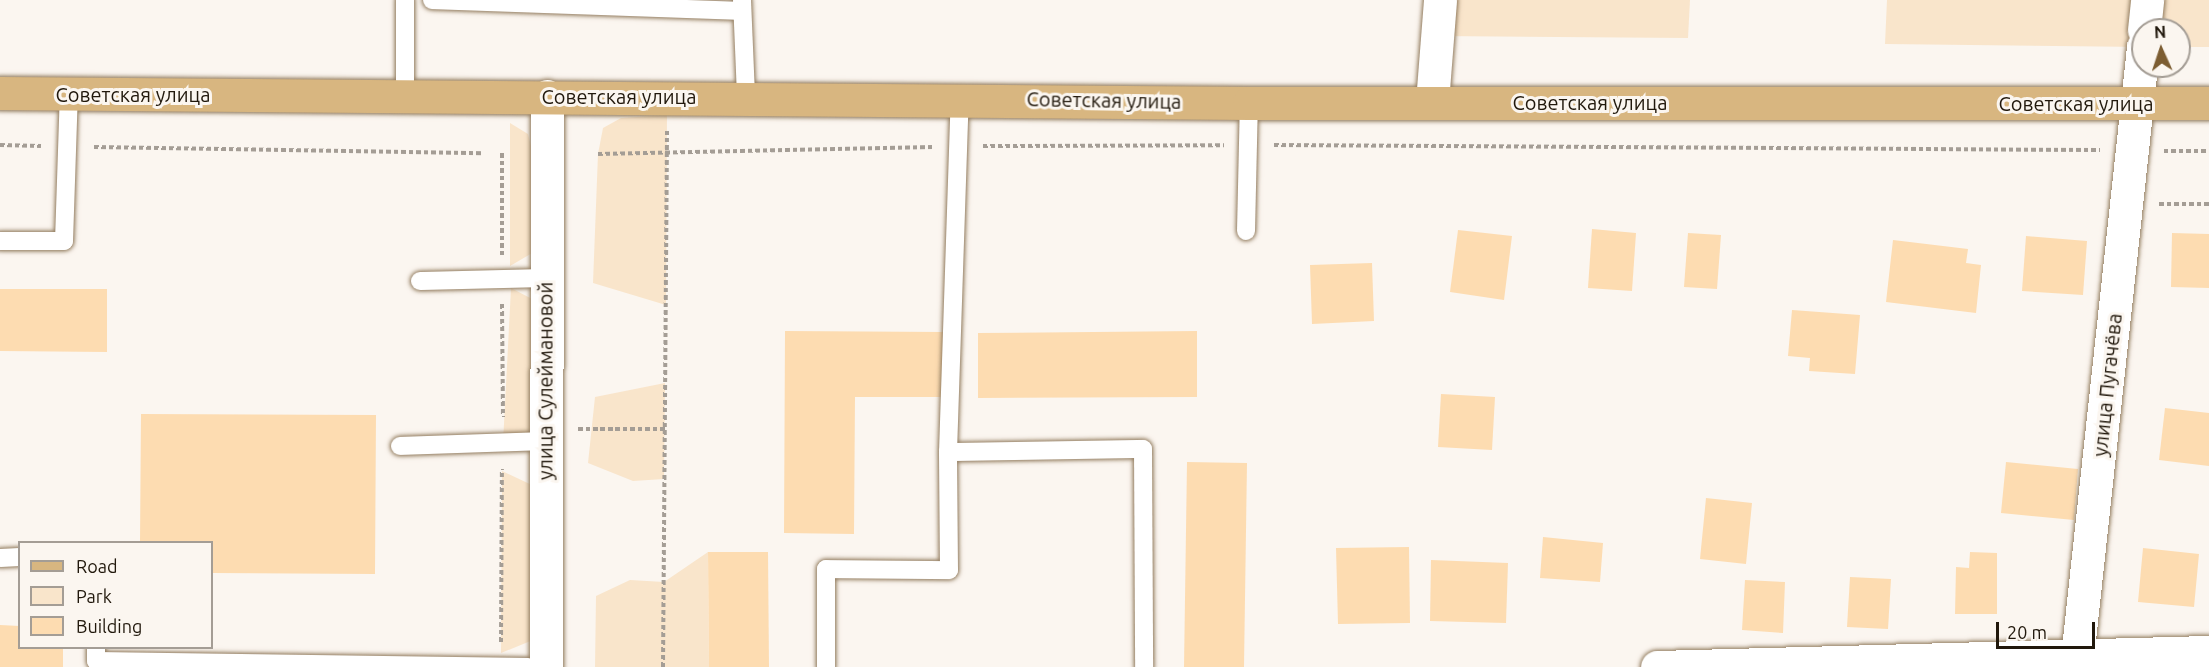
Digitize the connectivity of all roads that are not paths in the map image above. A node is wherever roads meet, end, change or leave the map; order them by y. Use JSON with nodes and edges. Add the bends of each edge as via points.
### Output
{"nodes":[{"id":1,"x":405,"y":0,"type":"edge"},
{"id":2,"x":432,"y":0,"type":"edge"},
{"id":3,"x":1440,"y":0,"type":"edge"},
{"id":4,"x":2147,"y":0,"type":"edge"},
{"id":5,"x":742,"y":5,"type":"edge"},
{"id":6,"x":2145,"y":18,"type":"edge"},
{"id":7,"x":2140,"y":78,"type":"edge"},
{"id":8,"x":0,"y":93,"type":"edge"},
{"id":9,"x":69,"y":93,"type":"junction"},
{"id":10,"x":405,"y":95,"type":"junction"},
{"id":11,"x":548,"y":96,"type":"junction"},
{"id":12,"x":746,"y":97,"type":"junction"},
{"id":13,"x":960,"y":98,"type":"junction"},
{"id":14,"x":1249,"y":102,"type":"junction"},
{"id":15,"x":1432,"y":102,"type":"junction"},
{"id":16,"x":2138,"y":103,"type":"junction"},
{"id":17,"x":2209,"y":103,"type":"edge"},
{"id":18,"x":1246,"y":231,"type":"dead end"},
{"id":19,"x":0,"y":241,"type":"edge"},
{"id":20,"x":546,"y":278,"type":"junction"},
{"id":21,"x":420,"y":281,"type":"dead end"},
{"id":22,"x":544,"y":435,"type":"junction"},
{"id":23,"x":400,"y":446,"type":"dead end"},
{"id":24,"x":948,"y":452,"type":"junction"},
{"id":25,"x":18,"y":557,"type":"edge"},
{"id":26,"x":0,"y":558,"type":"edge"},
{"id":27,"x":96,"y":649,"type":"edge"},
{"id":28,"x":2209,"y":652,"type":"edge"},
{"id":29,"x":2076,"y":660,"type":"edge"},
{"id":30,"x":299,"y":665,"type":"edge"},
{"id":31,"x":501,"y":666,"type":"edge"},
{"id":32,"x":528,"y":667,"type":"edge"},
{"id":33,"x":546,"y":667,"type":"edge"},
{"id":34,"x":826,"y":667,"type":"edge"},
{"id":35,"x":1144,"y":667,"type":"edge"},
{"id":36,"x":1657,"y":667,"type":"edge"}],
"edges":[{"from":1,"to":10,"type":"lane"},
{"from":2,"to":5,"type":"lane"},
{"from":3,"to":15,"type":"street"},
{"from":4,"to":6,"type":"street"},
{"from":5,"to":12,"type":"lane"},
{"from":7,"to":16,"type":"street","name":"улица Пугачёва"},
{"from":8,"to":9,"type":"main road","name":"Советская улица"},
{"from":9,"to":10,"type":"main road","name":"Советская улица"},
{"from":9,"to":19,"type":"lane","via":[[64,241]]},
{"from":10,"to":11,"type":"main road","name":"Советская улица"},
{"from":11,"to":12,"type":"main road","name":"Советская улица"},
{"from":11,"to":20,"type":"street","name":"улица Сулеймановой"},
{"from":12,"to":13,"type":"main road","name":"Советская улица"},
{"from":13,"to":14,"type":"main road","name":"Советская улица"},
{"from":13,"to":24,"type":"lane"},
{"from":14,"to":15,"type":"main road","name":"Советская улица"},
{"from":14,"to":18,"type":"lane"},
{"from":15,"to":16,"type":"main road","name":"Советская улица"},
{"from":16,"to":17,"type":"main road","name":"Советская улица"},
{"from":16,"to":29,"type":"street","name":"улица Пугачёва"},
{"from":20,"to":21,"type":"lane"},
{"from":20,"to":22,"type":"street","name":"улица Сулеймановой"},
{"from":22,"to":23,"type":"lane","via":[[503,443]]},
{"from":22,"to":33,"type":"street","name":"улица Сулеймановой"},
{"from":24,"to":34,"type":"lane","via":[[949,570],[826,569]]},
{"from":24,"to":35,"type":"lane","via":[[1143,449]]},
{"from":25,"to":26,"type":"lane"},
{"from":27,"to":30,"type":"lane","via":[[96,661]]},
{"from":28,"to":29,"type":"street"},
{"from":29,"to":36,"type":"street"},
{"from":30,"to":31,"type":"lane"},
{"from":31,"to":32,"type":"lane"}]}
